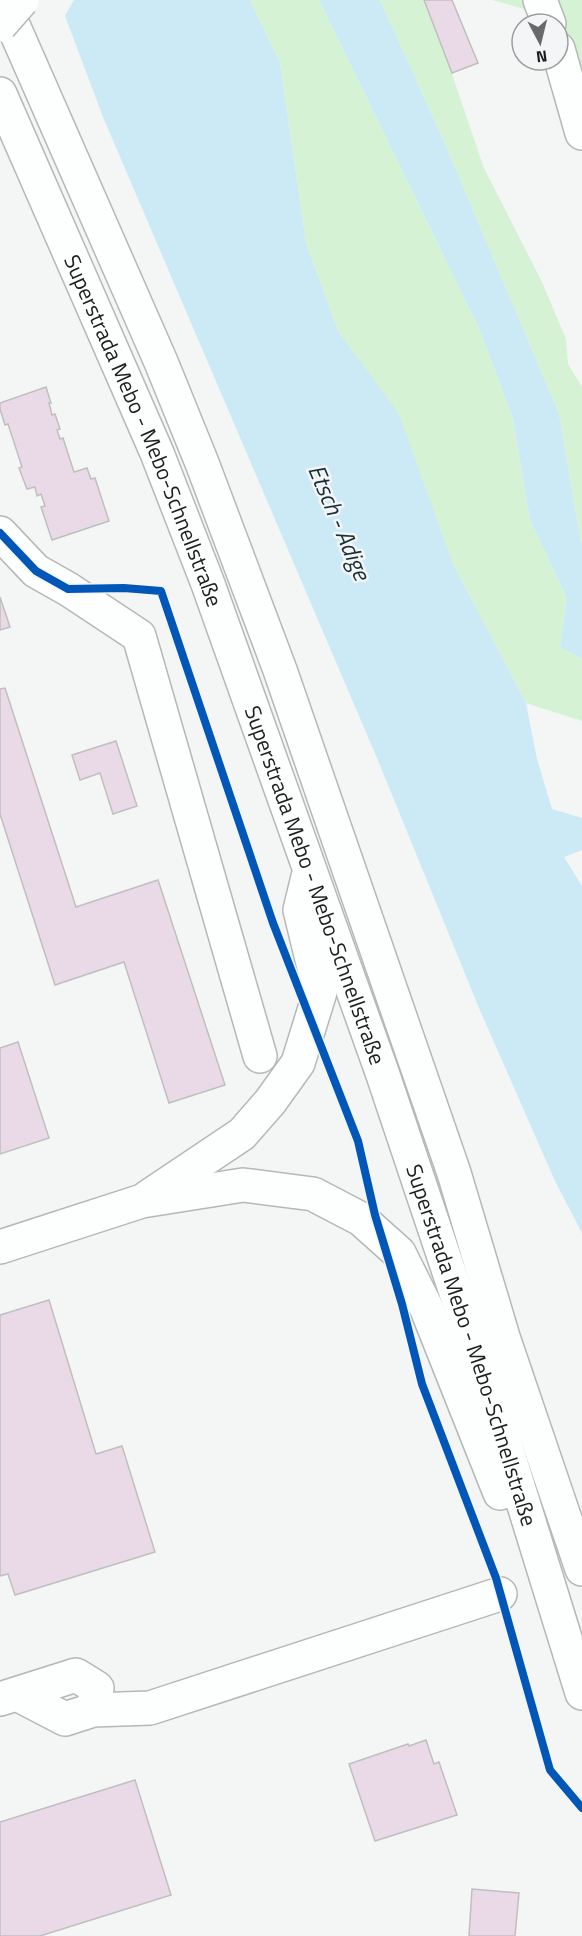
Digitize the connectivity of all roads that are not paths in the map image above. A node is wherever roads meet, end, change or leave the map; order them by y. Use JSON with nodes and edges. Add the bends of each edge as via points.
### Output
{"nodes":[{"id":1,"x":2,"y":0,"type":"edge"},
{"id":2,"x":22,"y":0,"type":"edge"},
{"id":3,"x":0,"y":25,"type":"edge"},
{"id":4,"x":565,"y":72,"type":"edge"},
{"id":5,"x":0,"y":94,"type":"edge"},
{"id":6,"x":582,"y":133,"type":"edge"},
{"id":7,"x":0,"y":533,"type":"edge"},
{"id":8,"x":309,"y":871,"type":"junction"},
{"id":9,"x":260,"y":1056,"type":"dead end"},
{"id":10,"x":142,"y":1201,"type":"junction"},
{"id":11,"x":0,"y":1247,"type":"edge"},
{"id":12,"x":582,"y":1569,"type":"edge"},
{"id":13,"x":500,"y":1594,"type":"dead end"},
{"id":14,"x":582,"y":1693,"type":"edge"},
{"id":15,"x":9,"y":1697,"type":"edge"},
{"id":16,"x":582,"y":1702,"type":"edge"}],
"edges":[{"from":1,"to":12,"type":"main road","name":"Superstrada Mebo - Mebo-Schnellstraße","via":[[161,362],[280,670],[454,1173],[503,1337]]},
{"from":2,"to":3,"type":"main road","bridge":true},
{"from":4,"to":6,"type":"main road"},
{"from":5,"to":8,"type":"main road","name":"Superstrada Mebo - Mebo-Schnellstraße","via":[[177,504]]},
{"from":7,"to":9,"type":"main road","via":[[36,571],[139,636]]},
{"from":8,"to":10,"type":"main road","via":[[300,910],[320,992],[298,1063],[242,1134]]},
{"from":8,"to":14,"type":"main road","name":"Superstrada Mebo - Mebo-Schnellstraße","via":[[383,1075],[484,1376]]},
{"from":10,"to":11,"type":"main road"},
{"from":10,"to":16,"type":"main road","via":[[243,1185],[313,1194],[361,1220],[399,1254],[426,1307]]},
{"from":13,"to":15,"type":"main road","via":[[150,1708],[93,1710],[97,1688],[76,1675]]}]}
